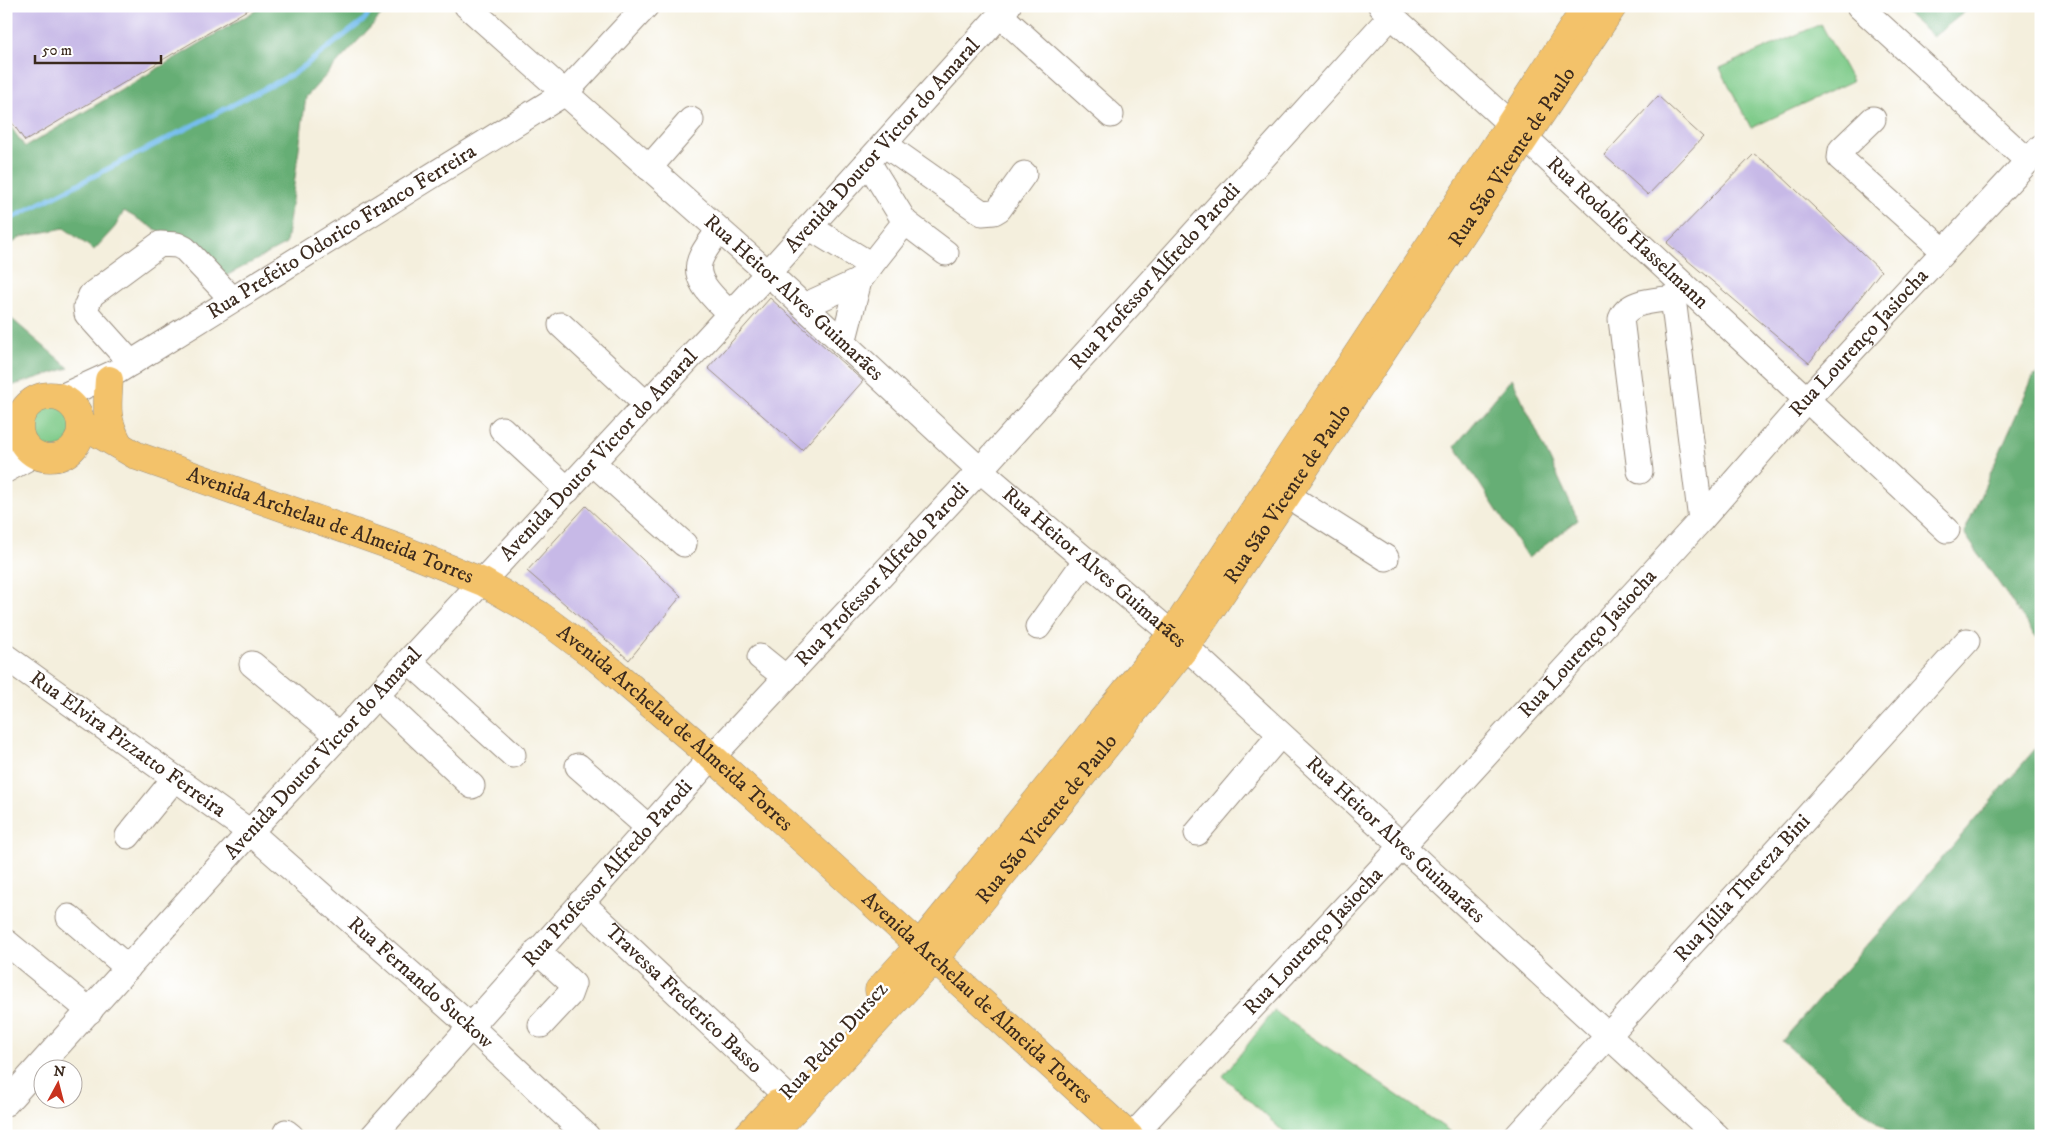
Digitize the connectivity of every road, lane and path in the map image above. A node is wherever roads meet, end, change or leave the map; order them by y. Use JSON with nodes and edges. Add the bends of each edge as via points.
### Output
{"nodes":[{"id":1,"x":468,"y":6,"type":"edge"},
{"id":2,"x":646,"y":6,"type":"edge"},
{"id":3,"x":1587,"y":6,"type":"edge"},
{"id":4,"x":1613,"y":6,"type":"edge"},
{"id":5,"x":1859,"y":6,"type":"edge"},
{"id":6,"x":1004,"y":11,"type":"edge"},
{"id":7,"x":1386,"y":11,"type":"edge"},
{"id":8,"x":565,"y":93,"type":"junction"},
{"id":9,"x":1111,"y":115,"type":"dead end"},
{"id":10,"x":1873,"y":119,"type":"dead end"},
{"id":11,"x":691,"y":120,"type":"dead end"},
{"id":12,"x":1518,"y":131,"type":"junction"},
{"id":13,"x":884,"y":144,"type":"junction"},
{"id":14,"x":2034,"y":154,"type":"edge"},
{"id":15,"x":868,"y":162,"type":"junction"},
{"id":16,"x":649,"y":168,"type":"junction"},
{"id":17,"x":1024,"y":174,"type":"dead end"},
{"id":18,"x":905,"y":222,"type":"junction"},
{"id":19,"x":810,"y":227,"type":"junction"},
{"id":20,"x":719,"y":230,"type":"junction"},
{"id":21,"x":1944,"y":251,"type":"junction"},
{"id":22,"x":946,"y":253,"type":"dead end"},
{"id":23,"x":768,"y":273,"type":"junction"},
{"id":24,"x":865,"y":273,"type":"junction"},
{"id":25,"x":1678,"y":291,"type":"junction"},
{"id":26,"x":232,"y":299,"type":"junction"},
{"id":27,"x":804,"y":306,"type":"junction"},
{"id":28,"x":730,"y":314,"type":"junction"},
{"id":29,"x":561,"y":325,"type":"dead end"},
{"id":30,"x":843,"y":343,"type":"junction"},
{"id":31,"x":119,"y":371,"type":"junction"},
{"id":32,"x":1806,"y":400,"type":"junction"},
{"id":33,"x":647,"y":405,"type":"junction"},
{"id":34,"x":73,"y":409,"type":"junction"},
{"id":35,"x":17,"y":428,"type":"edge"},
{"id":36,"x":502,"y":429,"type":"dead end"},
{"id":37,"x":128,"y":450,"type":"junction"},
{"id":38,"x":68,"y":454,"type":"junction"},
{"id":39,"x":593,"y":463,"type":"junction"},
{"id":40,"x":6,"y":470,"type":"edge"},
{"id":41,"x":980,"y":470,"type":"junction"},
{"id":42,"x":1640,"y":471,"type":"dead end"},
{"id":43,"x":568,"y":490,"type":"junction"},
{"id":44,"x":1287,"y":495,"type":"junction"},
{"id":45,"x":1701,"y":520,"type":"junction"},
{"id":46,"x":1947,"y":530,"type":"dead end"},
{"id":47,"x":684,"y":544,"type":"dead end"},
{"id":48,"x":1386,"y":558,"type":"dead end"},
{"id":49,"x":1086,"y":560,"type":"junction"},
{"id":50,"x":483,"y":582,"type":"junction"},
{"id":51,"x":1038,"y":627,"type":"dead end"},
{"id":52,"x":1178,"y":641,"type":"junction"},
{"id":53,"x":1968,"y":641,"type":"dead end"},
{"id":54,"x":6,"y":657,"type":"edge"},
{"id":55,"x":760,"y":657,"type":"dead end"},
{"id":56,"x":409,"y":661,"type":"junction"},
{"id":57,"x":252,"y":664,"type":"dead end"},
{"id":58,"x":786,"y":678,"type":"junction"},
{"id":59,"x":377,"y":696,"type":"junction"},
{"id":60,"x":1280,"y":735,"type":"junction"},
{"id":61,"x":339,"y":736,"type":"junction"},
{"id":62,"x":513,"y":755,"type":"dead end"},
{"id":63,"x":712,"y":757,"type":"junction"},
{"id":64,"x":578,"y":766,"type":"dead end"},
{"id":65,"x":175,"y":778,"type":"junction"},
{"id":66,"x":472,"y":786,"type":"dead end"},
{"id":67,"x":648,"y":827,"type":"junction"},
{"id":68,"x":250,"y":832,"type":"junction"},
{"id":69,"x":1197,"y":833,"type":"dead end"},
{"id":70,"x":128,"y":836,"type":"dead end"},
{"id":71,"x":1402,"y":847,"type":"junction"},
{"id":72,"x":581,"y":902,"type":"junction"},
{"id":73,"x":69,"y":917,"type":"dead end"},
{"id":74,"x":6,"y":942,"type":"edge"},
{"id":75,"x":537,"y":951,"type":"junction"},
{"id":76,"x":926,"y":952,"type":"junction"},
{"id":77,"x":128,"y":968,"type":"junction"},
{"id":78,"x":90,"y":1011,"type":"junction"},
{"id":79,"x":542,"y":1025,"type":"dead end"},
{"id":80,"x":470,"y":1026,"type":"junction"},
{"id":81,"x":1610,"y":1035,"type":"junction"},
{"id":82,"x":792,"y":1101,"type":"junction"},
{"id":83,"x":6,"y":1103,"type":"edge"},
{"id":84,"x":373,"y":1136,"type":"edge"},
{"id":85,"x":587,"y":1136,"type":"edge"},
{"id":86,"x":747,"y":1136,"type":"edge"},
{"id":87,"x":770,"y":1136,"type":"edge"},
{"id":88,"x":1131,"y":1136,"type":"edge"},
{"id":89,"x":1517,"y":1136,"type":"edge"},
{"id":90,"x":1717,"y":1136,"type":"edge"}],
"edges":[{"from":1,"to":8,"type":"street","name":"Rua Heitor Alves Guimarães"},
{"from":2,"to":8,"type":"street","name":"Rua Prefeito Odorico Franco Ferreira"},
{"from":3,"to":12,"type":"main road","name":"Rua São Vicente de Paulo"},
{"from":4,"to":12,"type":"main road","name":"Rua São Vicente de Paulo"},
{"from":5,"to":14,"type":"street"},
{"from":6,"to":9,"type":"street"},
{"from":6,"to":13,"type":"street","name":"Avenida Doutor Victor do Amaral"},
{"from":7,"to":12,"type":"street","name":"Rua Rodolfo Hasselmann"},
{"from":7,"to":41,"type":"street","name":"Rua Professor Alfredo Parodi"},
{"from":8,"to":16,"type":"street","name":"Rua Heitor Alves Guimarães"},
{"from":8,"to":26,"type":"street","name":"Rua Prefeito Odorico Franco Ferreira"},
{"from":10,"to":21,"type":"street","via":[[1841,150],[1840,158]]},
{"from":11,"to":16,"type":"street"},
{"from":12,"to":25,"type":"street","name":"Rua Rodolfo Hasselmann"},
{"from":12,"to":44,"type":"main road","name":"Rua São Vicente de Paulo"},
{"from":12,"to":52,"type":"main road","name":"Rua São Vicente de Paulo"},
{"from":13,"to":15,"type":"street","name":"Avenida Doutor Victor do Amaral"},
{"from":13,"to":17,"type":"street","via":[[982,213],[999,209]]},
{"from":14,"to":21,"type":"street","name":"Rua Lourenço Jasiocha"},
{"from":15,"to":18,"type":"street"},
{"from":15,"to":19,"type":"street","name":"Avenida Doutor Victor do Amaral"},
{"from":16,"to":20,"type":"street","name":"Rua Heitor Alves Guimarães"},
{"from":18,"to":22,"type":"street"},
{"from":18,"to":24,"type":"street"},
{"from":19,"to":23,"type":"street","name":"Avenida Doutor Victor do Amaral"},
{"from":19,"to":24,"type":"street"},
{"from":20,"to":23,"type":"street","name":"Rua Heitor Alves Guimarães"},
{"from":20,"to":28,"type":"street","via":[[700,260],[699,274],[706,288]]},
{"from":21,"to":32,"type":"street","name":"Rua Lourenço Jasiocha"},
{"from":23,"to":27,"type":"street","name":"Rua Heitor Alves Guimarães"},
{"from":23,"to":28,"type":"street","name":"Avenida Doutor Victor do Amaral"},
{"from":24,"to":27,"type":"street"},
{"from":24,"to":30,"type":"street"},
{"from":25,"to":32,"type":"street","name":"Rua Rodolfo Hasselmann"},
{"from":25,"to":42,"type":"street","via":[[1634,305],[1624,311],[1621,319]]},
{"from":25,"to":45,"type":"street"},
{"from":26,"to":31,"type":"street","name":"Rua Prefeito Odorico Franco Ferreira"},
{"from":26,"to":31,"type":"street","via":[[185,249],[160,244],[91,295],[86,307]]},
{"from":27,"to":30,"type":"street","name":"Rua Heitor Alves Guimarães"},
{"from":28,"to":33,"type":"street","name":"Avenida Doutor Victor do Amaral"},
{"from":29,"to":33,"type":"street"},
{"from":30,"to":41,"type":"street","name":"Rua Heitor Alves Guimarães"},
{"from":31,"to":34,"type":"street","name":"Rua Prefeito Odorico Franco Ferreira"},
{"from":31,"to":37,"type":"main road","via":[[107,406],[109,426]]},
{"from":32,"to":45,"type":"street","name":"Rua Lourenço Jasiocha"},
{"from":32,"to":46,"type":"street","name":"Rua Rodolfo Hasselmann"},
{"from":33,"to":39,"type":"street","name":"Avenida Doutor Victor do Amaral"},
{"from":34,"to":35,"type":"main road","via":[[50,395],[38,397]]},
{"from":34,"to":37,"type":"main road","name":"Avenida Archelau de Almeida Torres"},
{"from":34,"to":38,"type":"main road","via":[[81,435]]},
{"from":35,"to":38,"type":"main road","via":[[46,458]]},
{"from":35,"to":40,"type":"street"},
{"from":36,"to":43,"type":"street"},
{"from":37,"to":38,"type":"main road","name":"Avenida Archelau de Almeida Torres"},
{"from":37,"to":50,"type":"main road","name":"Avenida Archelau de Almeida Torres"},
{"from":39,"to":43,"type":"street","name":"Avenida Doutor Victor do Amaral"},
{"from":39,"to":47,"type":"street"},
{"from":41,"to":49,"type":"street","name":"Rua Heitor Alves Guimarães"},
{"from":41,"to":58,"type":"street","name":"Rua Professor Alfredo Parodi"},
{"from":43,"to":50,"type":"street","name":"Avenida Doutor Victor do Amaral"},
{"from":44,"to":48,"type":"street"},
{"from":44,"to":52,"type":"main road","name":"Rua São Vicente de Paulo"},
{"from":45,"to":71,"type":"street","name":"Rua Lourenço Jasiocha"},
{"from":49,"to":51,"type":"street"},
{"from":49,"to":52,"type":"street","name":"Rua Heitor Alves Guimarães"},
{"from":50,"to":56,"type":"street","name":"Avenida Doutor Victor do Amaral"},
{"from":50,"to":63,"type":"main road","name":"Avenida Archelau de Almeida Torres","via":[[538,614],[598,659]]},
{"from":52,"to":60,"type":"street","name":"Rua Heitor Alves Guimarães"},
{"from":52,"to":76,"type":"main road","name":"Rua São Vicente de Paulo"},
{"from":53,"to":81,"type":"street","name":"Rua Júlia Thereza Bini"},
{"from":54,"to":65,"type":"street","name":"Rua Elvira Pizzatto Ferreira"},
{"from":55,"to":58,"type":"street"},
{"from":56,"to":59,"type":"street","name":"Avenida Doutor Victor do Amaral"},
{"from":56,"to":62,"type":"street"},
{"from":57,"to":61,"type":"street"},
{"from":58,"to":63,"type":"street","name":"Rua Professor Alfredo Parodi"},
{"from":59,"to":61,"type":"street","name":"Avenida Doutor Victor do Amaral"},
{"from":59,"to":66,"type":"street"},
{"from":60,"to":69,"type":"street"},
{"from":60,"to":71,"type":"street","name":"Rua Heitor Alves Guimarães"},
{"from":61,"to":68,"type":"street","name":"Avenida Doutor Victor do Amaral"},
{"from":63,"to":67,"type":"street","name":"Rua Professor Alfredo Parodi"},
{"from":63,"to":76,"type":"main road","name":"Avenida Archelau de Almeida Torres"},
{"from":64,"to":67,"type":"street"},
{"from":65,"to":68,"type":"street","name":"Rua Elvira Pizzatto Ferreira"},
{"from":65,"to":70,"type":"street"},
{"from":67,"to":72,"type":"street","name":"Rua Professor Alfredo Parodi"},
{"from":68,"to":77,"type":"street","name":"Avenida Doutor Victor do Amaral"},
{"from":68,"to":80,"type":"street","name":"Rua Fernando Suckow"},
{"from":71,"to":81,"type":"street","name":"Rua Heitor Alves Guimarães"},
{"from":71,"to":88,"type":"street","name":"Rua Lourenço Jasiocha"},
{"from":72,"to":75,"type":"street","name":"Rua Professor Alfredo Parodi"},
{"from":72,"to":82,"type":"street","name":"Travessa Frederico Basso"},
{"from":73,"to":77,"type":"street"},
{"from":74,"to":78,"type":"street"},
{"from":75,"to":79,"type":"street","via":[[573,984],[569,995]]},
{"from":75,"to":80,"type":"street","name":"Rua Professor Alfredo Parodi"},
{"from":76,"to":82,"type":"main road","name":"Rua Pedro Durscz"},
{"from":76,"to":88,"type":"main road","name":"Avenida Archelau de Almeida Torres"},
{"from":77,"to":78,"type":"street","name":"Avenida Doutor Victor do Amaral"},
{"from":78,"to":83,"type":"street","name":"Avenida Doutor Victor do Amaral"},
{"from":80,"to":84,"type":"street","name":"Rua Professor Alfredo Parodi"},
{"from":80,"to":85,"type":"street","name":"Rua Fernando Suckow"},
{"from":81,"to":89,"type":"street","name":"Rua Júlia Thereza Bini"},
{"from":81,"to":90,"type":"street","name":"Rua Heitor Alves Guimarães"},
{"from":82,"to":86,"type":"main road","name":"Rua Pedro Durscz"},
{"from":82,"to":87,"type":"main road","name":"Rua Pedro Durscz"}]}
